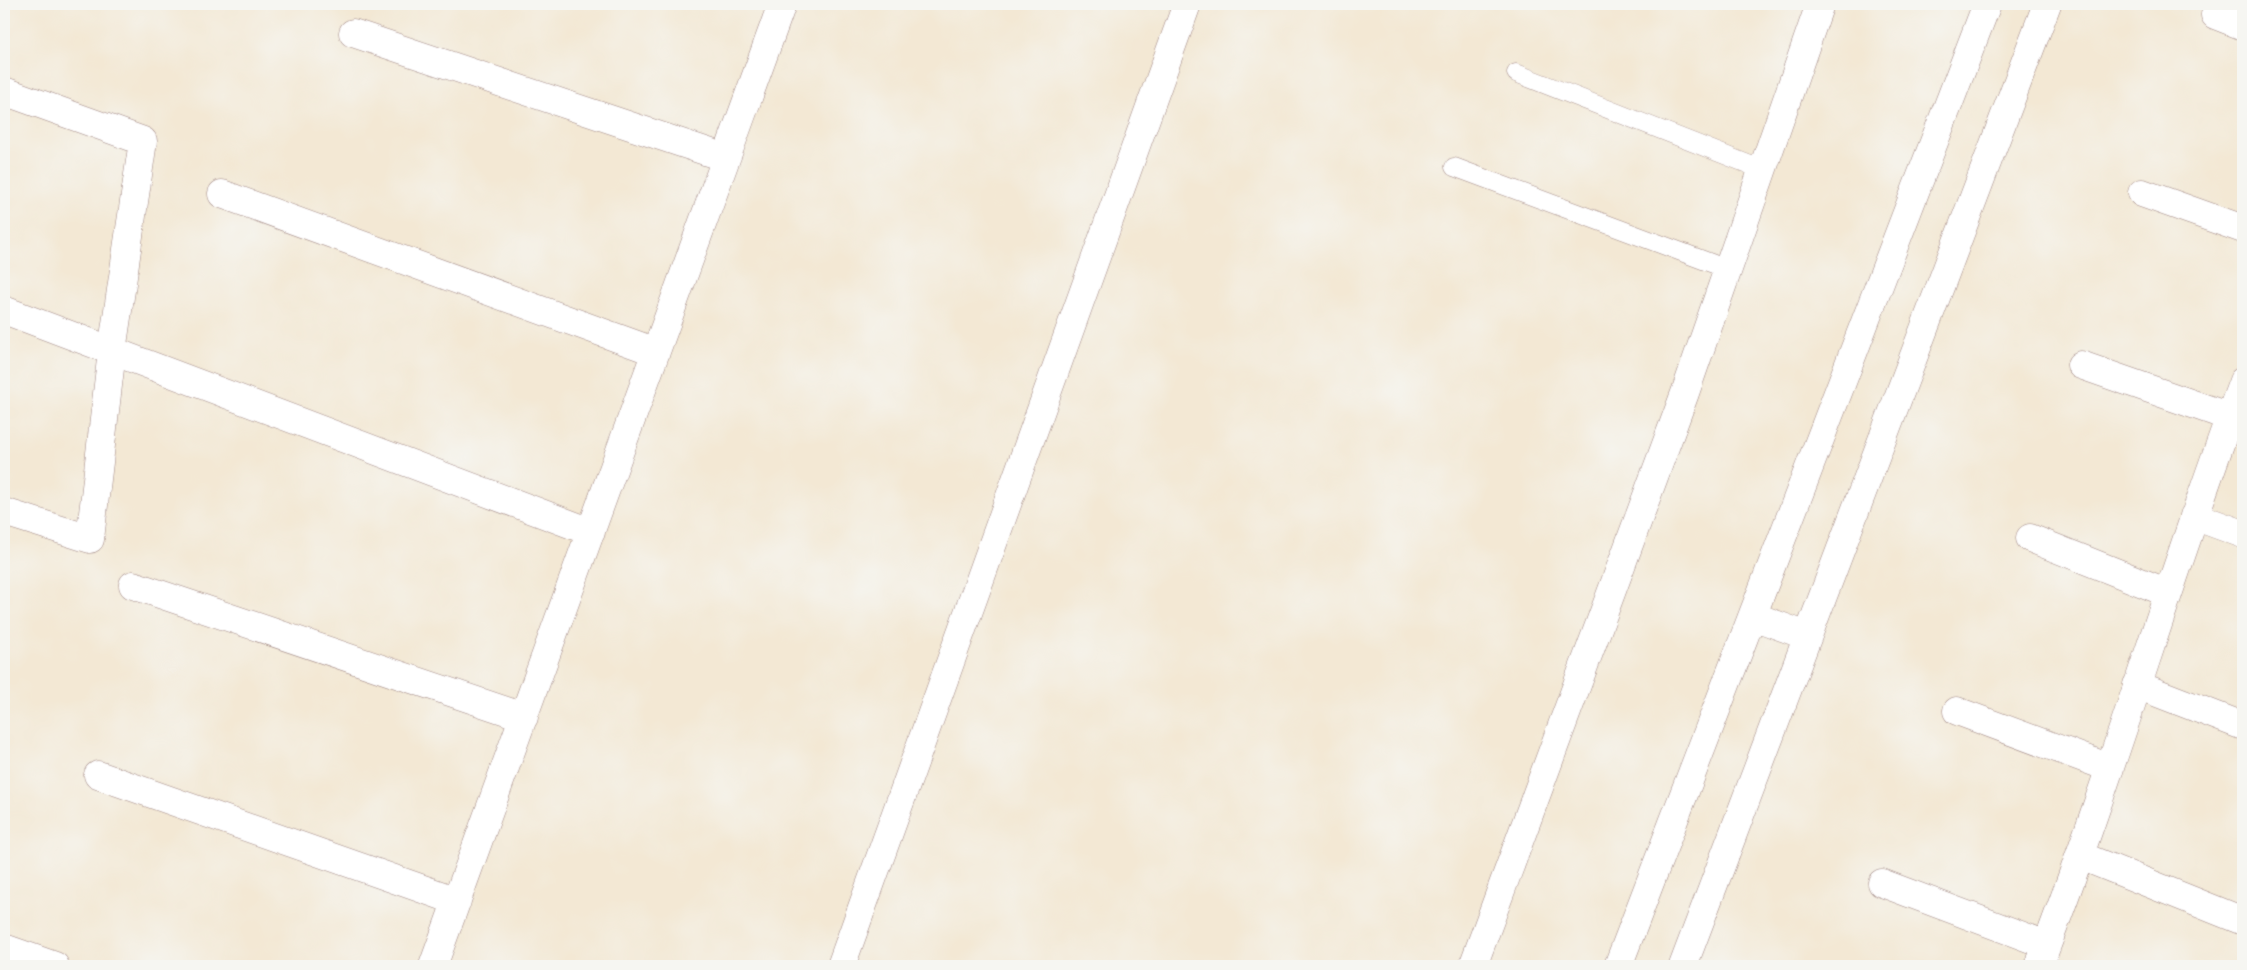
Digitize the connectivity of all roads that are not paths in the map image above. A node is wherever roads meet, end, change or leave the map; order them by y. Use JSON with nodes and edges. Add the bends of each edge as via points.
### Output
{"nodes":[{"id":1,"x":782,"y":4,"type":"edge"},
{"id":2,"x":1186,"y":4,"type":"edge"},
{"id":3,"x":1820,"y":4,"type":"edge"},
{"id":4,"x":1987,"y":4,"type":"edge"},
{"id":5,"x":2047,"y":4,"type":"edge"},
{"id":6,"x":2216,"y":15,"type":"dead end"},
{"id":7,"x":2243,"y":26,"type":"edge"},
{"id":8,"x":353,"y":33,"type":"dead end"},
{"id":9,"x":1516,"y":73,"type":"dead end"},
{"id":10,"x":4,"y":91,"type":"edge"},
{"id":11,"x":726,"y":158,"type":"junction"},
{"id":12,"x":1454,"y":168,"type":"dead end"},
{"id":13,"x":1762,"y":170,"type":"junction"},
{"id":14,"x":2142,"y":193,"type":"dead end"},
{"id":15,"x":222,"y":194,"type":"dead end"},
{"id":16,"x":2243,"y":229,"type":"edge"},
{"id":17,"x":1727,"y":270,"type":"junction"},
{"id":18,"x":4,"y":310,"type":"edge"},
{"id":19,"x":112,"y":352,"type":"junction"},
{"id":20,"x":656,"y":352,"type":"junction"},
{"id":21,"x":2081,"y":364,"type":"dead end"},
{"id":22,"x":2243,"y":381,"type":"edge"},
{"id":23,"x":2230,"y":417,"type":"junction"},
{"id":24,"x":4,"y":512,"type":"edge"},
{"id":25,"x":2194,"y":516,"type":"junction"},
{"id":26,"x":591,"y":532,"type":"junction"},
{"id":27,"x":2243,"y":534,"type":"edge"},
{"id":28,"x":2030,"y":538,"type":"dead end"},
{"id":29,"x":133,"y":585,"type":"dead end"},
{"id":30,"x":2168,"y":593,"type":"junction"},
{"id":31,"x":1752,"y":616,"type":"junction"},
{"id":32,"x":1808,"y":636,"type":"junction"},
{"id":33,"x":2137,"y":685,"type":"junction"},
{"id":34,"x":1957,"y":711,"type":"dead end"},
{"id":35,"x":524,"y":717,"type":"junction"},
{"id":36,"x":2243,"y":726,"type":"edge"},
{"id":37,"x":2110,"y":768,"type":"junction"},
{"id":38,"x":98,"y":775,"type":"dead end"},
{"id":39,"x":2081,"y":856,"type":"junction"},
{"id":40,"x":1882,"y":883,"type":"dead end"},
{"id":41,"x":456,"y":901,"type":"junction"},
{"id":42,"x":2243,"y":921,"type":"edge"},
{"id":43,"x":4,"y":948,"type":"edge"},
{"id":44,"x":2043,"y":956,"type":"edge"},
{"id":45,"x":55,"y":966,"type":"edge"},
{"id":46,"x":433,"y":966,"type":"edge"},
{"id":47,"x":841,"y":966,"type":"edge"},
{"id":48,"x":1473,"y":966,"type":"edge"},
{"id":49,"x":1618,"y":966,"type":"edge"},
{"id":50,"x":1682,"y":966,"type":"edge"}],
"edges":[{"from":1,"to":11,"type":"street"},
{"from":2,"to":47,"type":"street"},
{"from":3,"to":13,"type":"street"},
{"from":4,"to":31,"type":"street"},
{"from":5,"to":32,"type":"street"},
{"from":6,"to":7,"type":"street"},
{"from":8,"to":11,"type":"street"},
{"from":9,"to":13,"type":"lane"},
{"from":10,"to":19,"type":"street","via":[[143,141]]},
{"from":11,"to":20,"type":"street"},
{"from":12,"to":17,"type":"lane"},
{"from":13,"to":17,"type":"street"},
{"from":14,"to":16,"type":"street"},
{"from":15,"to":20,"type":"street"},
{"from":17,"to":48,"type":"street","via":[[1682,403]]},
{"from":18,"to":19,"type":"street"},
{"from":19,"to":24,"type":"street","via":[[90,539]]},
{"from":19,"to":26,"type":"street"},
{"from":20,"to":26,"type":"street"},
{"from":21,"to":23,"type":"street"},
{"from":22,"to":23,"type":"street"},
{"from":23,"to":25,"type":"street"},
{"from":25,"to":27,"type":"street"},
{"from":25,"to":30,"type":"street"},
{"from":26,"to":35,"type":"street"},
{"from":28,"to":30,"type":"street"},
{"from":29,"to":35,"type":"street"},
{"from":30,"to":33,"type":"street"},
{"from":31,"to":32,"type":"street"},
{"from":31,"to":49,"type":"street"},
{"from":32,"to":50,"type":"street"},
{"from":33,"to":36,"type":"street"},
{"from":33,"to":37,"type":"street"},
{"from":34,"to":37,"type":"street"},
{"from":35,"to":41,"type":"street"},
{"from":37,"to":39,"type":"street"},
{"from":38,"to":41,"type":"street"},
{"from":39,"to":42,"type":"street"},
{"from":39,"to":44,"type":"street"},
{"from":40,"to":44,"type":"street"},
{"from":41,"to":46,"type":"street"},
{"from":43,"to":45,"type":"street"}]}
